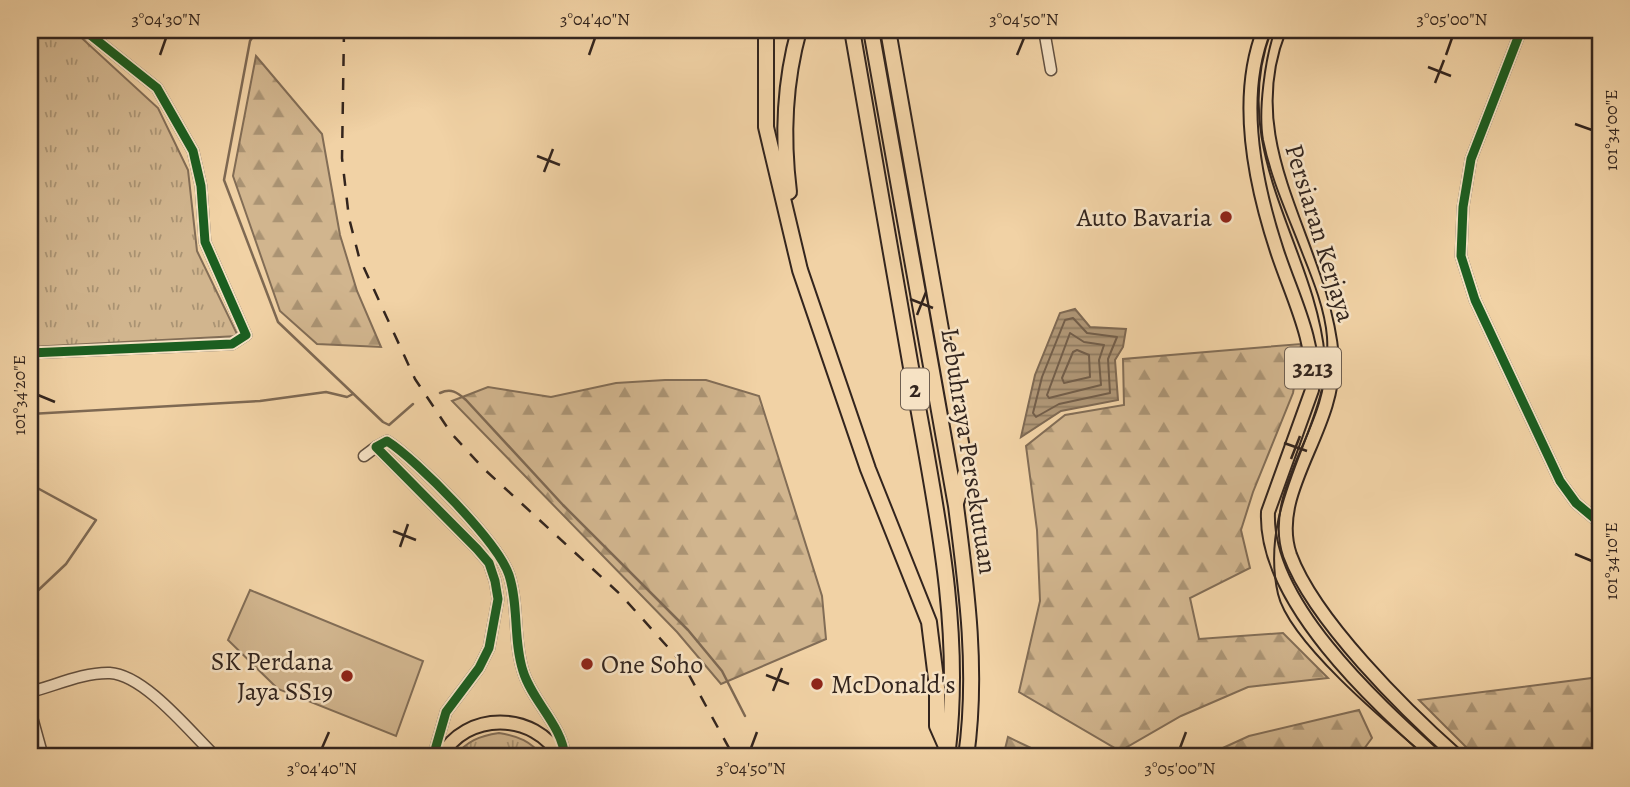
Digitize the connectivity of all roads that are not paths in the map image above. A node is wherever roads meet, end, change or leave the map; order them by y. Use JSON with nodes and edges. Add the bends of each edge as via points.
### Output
{"nodes":[{"id":1,"x":84,"y":30,"type":"edge"},
{"id":2,"x":760,"y":30,"type":"edge"},
{"id":3,"x":766,"y":30,"type":"edge"},
{"id":4,"x":799,"y":30,"type":"edge"},
{"id":5,"x":852,"y":30,"type":"edge"},
{"id":6,"x":871,"y":30,"type":"edge"},
{"id":7,"x":888,"y":30,"type":"edge"},
{"id":8,"x":1044,"y":30,"type":"edge"},
{"id":9,"x":1264,"y":30,"type":"edge"},
{"id":10,"x":1279,"y":30,"type":"edge"},
{"id":11,"x":1521,"y":30,"type":"edge"},
{"id":12,"x":1051,"y":70,"type":"dead end"},
{"id":13,"x":773,"y":158,"type":"junction"},
{"id":14,"x":800,"y":270,"type":"junction"},
{"id":15,"x":30,"y":353,"type":"edge"},
{"id":16,"x":376,"y":447,"type":"junction"},
{"id":17,"x":364,"y":456,"type":"dead end"},
{"id":18,"x":452,"y":500,"type":"junction"},
{"id":19,"x":956,"y":506,"type":"junction"},
{"id":20,"x":440,"y":511,"type":"junction"},
{"id":21,"x":1600,"y":523,"type":"edge"},
{"id":22,"x":30,"y":692,"type":"edge"},
{"id":23,"x":30,"y":710,"type":"edge"},
{"id":24,"x":947,"y":754,"type":"edge"},
{"id":25,"x":43,"y":757,"type":"edge"},
{"id":26,"x":216,"y":757,"type":"edge"},
{"id":27,"x":433,"y":757,"type":"edge"},
{"id":28,"x":441,"y":757,"type":"edge"},
{"id":29,"x":559,"y":757,"type":"edge"},
{"id":30,"x":565,"y":757,"type":"edge"},
{"id":31,"x":966,"y":757,"type":"edge"},
{"id":32,"x":1437,"y":757,"type":"edge"},
{"id":33,"x":1458,"y":757,"type":"edge"}],
"edges":[{"from":1,"to":15,"type":"street","via":[[157,89],[193,151],[205,242],[246,335],[232,344]]},
{"from":2,"to":13,"type":"street","via":[[761,125],[764,147]]},
{"from":3,"to":13,"type":"highway","via":[[766,127]]},
{"from":4,"to":14,"type":"highway","via":[[786,87],[785,158]]},
{"from":5,"to":24,"type":"highway","name":"Lebuhraya Persekutuan","number":"2","via":[[941,537],[953,642]]},
{"from":6,"to":19,"type":"highway","name":"Lebuhraya Persekutuan","number":"2"},
{"from":7,"to":19,"type":"highway","via":[[966,471]]},
{"from":8,"to":12,"type":"street"},
{"from":9,"to":32,"type":"main road","name":"Persiaran Kerjaya","number":"3213","via":[[1253,78],[1251,129],[1276,249],[1314,370],[1312,390],[1273,493],[1267,533],[1280,577],[1298,606],[1356,681]]},
{"from":10,"to":33,"type":"main road","name":"Persiaran Kerjaya","number":"3213","via":[[1268,75],[1265,123],[1271,158],[1324,309],[1332,357],[1325,414],[1290,494],[1285,520],[1289,551],[1316,602],[1373,673]]},
{"from":11,"to":21,"type":"street","via":[[1471,159],[1461,256],[1475,300],[1560,481],[1576,503]]},
{"from":13,"to":14,"type":"highway"},
{"from":14,"to":24,"type":"highway","via":[[868,469],[929,622],[937,726]]},
{"from":16,"to":17,"type":"street"},
{"from":16,"to":18,"type":"street","via":[[390,443]]},
{"from":16,"to":20,"type":"street"},
{"from":18,"to":20,"type":"street"},
{"from":18,"to":30,"type":"street","via":[[502,559],[516,604],[523,671],[559,735]]},
{"from":19,"to":31,"type":"highway","name":"Lebuhraya Persekutuan","number":"2","via":[[971,645],[971,724]]},
{"from":20,"to":27,"type":"street","via":[[489,563],[498,599],[489,648],[446,712]]},
{"from":22,"to":26,"type":"street","via":[[97,675],[122,675],[149,692]]},
{"from":23,"to":25,"type":"street"},
{"from":28,"to":29,"type":"main road","via":[[447,745],[467,730],[499,722],[535,730]]}]}
